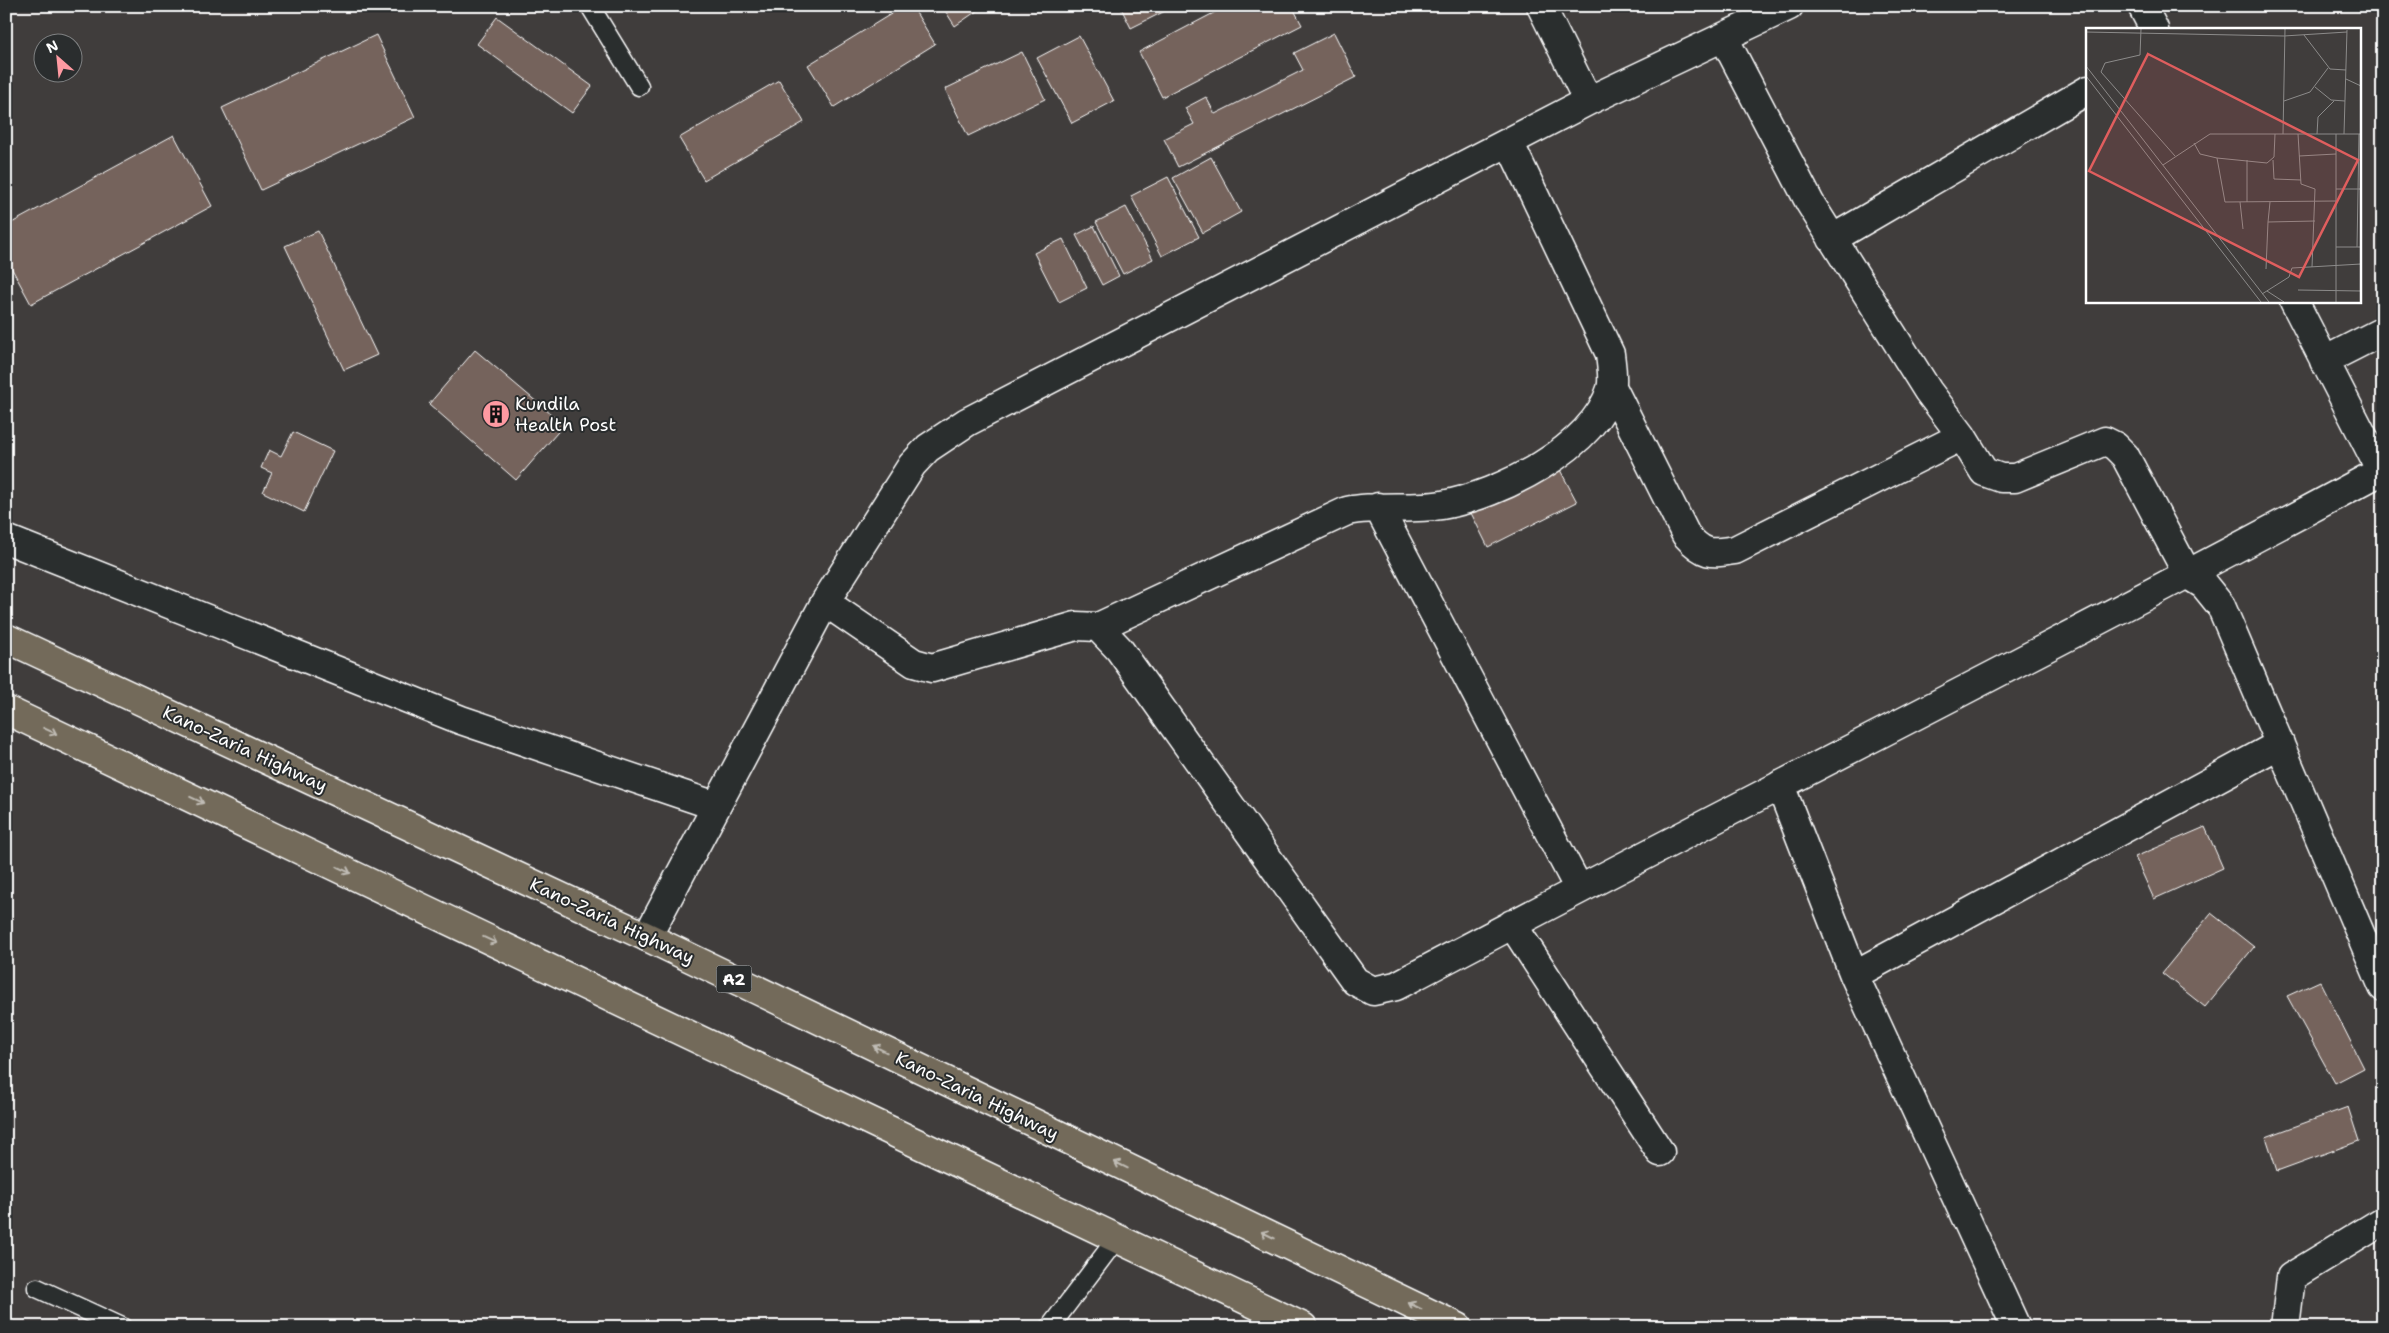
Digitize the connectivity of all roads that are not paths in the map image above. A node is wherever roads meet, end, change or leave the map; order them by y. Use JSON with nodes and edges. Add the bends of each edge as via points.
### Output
{"nodes":[{"id":1,"x":590,"y":6,"type":"edge"},
{"id":2,"x":1541,"y":6,"type":"edge"},
{"id":3,"x":1789,"y":6,"type":"edge"},
{"id":4,"x":2142,"y":6,"type":"edge"},
{"id":5,"x":2153,"y":28,"type":"edge"},
{"id":6,"x":1724,"y":38,"type":"junction"},
{"id":7,"x":639,"y":86,"type":"dead end"},
{"id":8,"x":2086,"y":91,"type":"edge"},
{"id":9,"x":1588,"y":101,"type":"junction"},
{"id":10,"x":1509,"y":142,"type":"junction"},
{"id":11,"x":1832,"y":239,"type":"junction"},
{"id":12,"x":2295,"y":302,"type":"edge"},
{"id":13,"x":2383,"y":331,"type":"edge"},
{"id":14,"x":2324,"y":360,"type":"junction"},
{"id":15,"x":1612,"y":387,"type":"junction"},
{"id":16,"x":1962,"y":436,"type":"junction"},
{"id":17,"x":2382,"y":473,"type":"edge"},
{"id":18,"x":1378,"y":507,"type":"junction"},
{"id":19,"x":6,"y":539,"type":"edge"},
{"id":20,"x":2188,"y":575,"type":"junction"},
{"id":21,"x":825,"y":602,"type":"junction"},
{"id":22,"x":1098,"y":626,"type":"junction"},
{"id":23,"x":6,"y":638,"type":"edge"},
{"id":24,"x":6,"y":710,"type":"edge"},
{"id":25,"x":2280,"y":744,"type":"junction"},
{"id":26,"x":1780,"y":785,"type":"junction"},
{"id":27,"x":716,"y":806,"type":"junction"},
{"id":28,"x":1579,"y":889,"type":"junction"},
{"id":29,"x":1512,"y":924,"type":"junction"},
{"id":30,"x":646,"y":937,"type":"junction"},
{"id":31,"x":1854,"y":975,"type":"junction"},
{"id":32,"x":2383,"y":987,"type":"edge"},
{"id":33,"x":1660,"y":1152,"type":"dead end"},
{"id":34,"x":2383,"y":1221,"type":"edge"},
{"id":35,"x":1117,"y":1238,"type":"junction"},
{"id":36,"x":37,"y":1288,"type":"dead end"},
{"id":37,"x":122,"y":1327,"type":"edge"},
{"id":38,"x":1050,"y":1327,"type":"edge"},
{"id":39,"x":1303,"y":1327,"type":"edge"},
{"id":40,"x":1458,"y":1327,"type":"edge"},
{"id":41,"x":2016,"y":1327,"type":"edge"},
{"id":42,"x":2285,"y":1327,"type":"edge"}],
"edges":[{"from":1,"to":7,"type":"lane"},
{"from":2,"to":9,"type":"street"},
{"from":3,"to":6,"type":"street"},
{"from":4,"to":5,"type":"street"},
{"from":6,"to":9,"type":"street"},
{"from":6,"to":11,"type":"street"},
{"from":8,"to":11,"type":"street"},
{"from":9,"to":10,"type":"street"},
{"from":10,"to":15,"type":"street","via":[[1610,354]]},
{"from":10,"to":21,"type":"street","via":[[967,422],[928,448],[912,465]]},
{"from":11,"to":16,"type":"street","via":[[1928,391]]},
{"from":12,"to":14,"type":"street"},
{"from":13,"to":14,"type":"street"},
{"from":14,"to":17,"type":"street"},
{"from":15,"to":16,"type":"street","via":[[1686,535],[1697,547],[1711,554],[1736,550]]},
{"from":15,"to":18,"type":"street","via":[[1598,416],[1577,441],[1518,480],[1468,499],[1441,505]]},
{"from":16,"to":20,"type":"street","via":[[1984,472],[2001,478],[2015,478],[2105,441],[2115,446],[2125,456]]},
{"from":17,"to":20,"type":"street"},
{"from":18,"to":22,"type":"street","via":[[1347,511]]},
{"from":18,"to":28,"type":"street"},
{"from":19,"to":27,"type":"street","via":[[460,720]]},
{"from":20,"to":25,"type":"street","via":[[2204,585],[2221,606]]},
{"from":20,"to":26,"type":"street"},
{"from":21,"to":22,"type":"street","via":[[914,662],[932,668],[1076,626]]},
{"from":21,"to":27,"type":"street"},
{"from":22,"to":29,"type":"street","via":[[1119,649],[1355,980],[1373,991],[1396,986]]},
{"from":23,"to":30,"type":"highway","name":"Kano-Zaria Highway","number":"A2"},
{"from":24,"to":35,"type":"highway","one_way":true},
{"from":25,"to":31,"type":"street"},
{"from":25,"to":32,"type":"street"},
{"from":26,"to":28,"type":"street"},
{"from":26,"to":31,"type":"street"},
{"from":27,"to":30,"type":"street"},
{"from":28,"to":29,"type":"street"},
{"from":29,"to":33,"type":"street"},
{"from":40,"to":30,"type":"highway","name":"Kano-Zaria Highway","number":"A2","one_way":true},
{"from":31,"to":41,"type":"street"},
{"from":34,"to":42,"type":"street","via":[[2291,1278]]},
{"from":35,"to":38,"type":"lane"},
{"from":35,"to":39,"type":"highway"},
{"from":36,"to":37,"type":"lane"}]}
